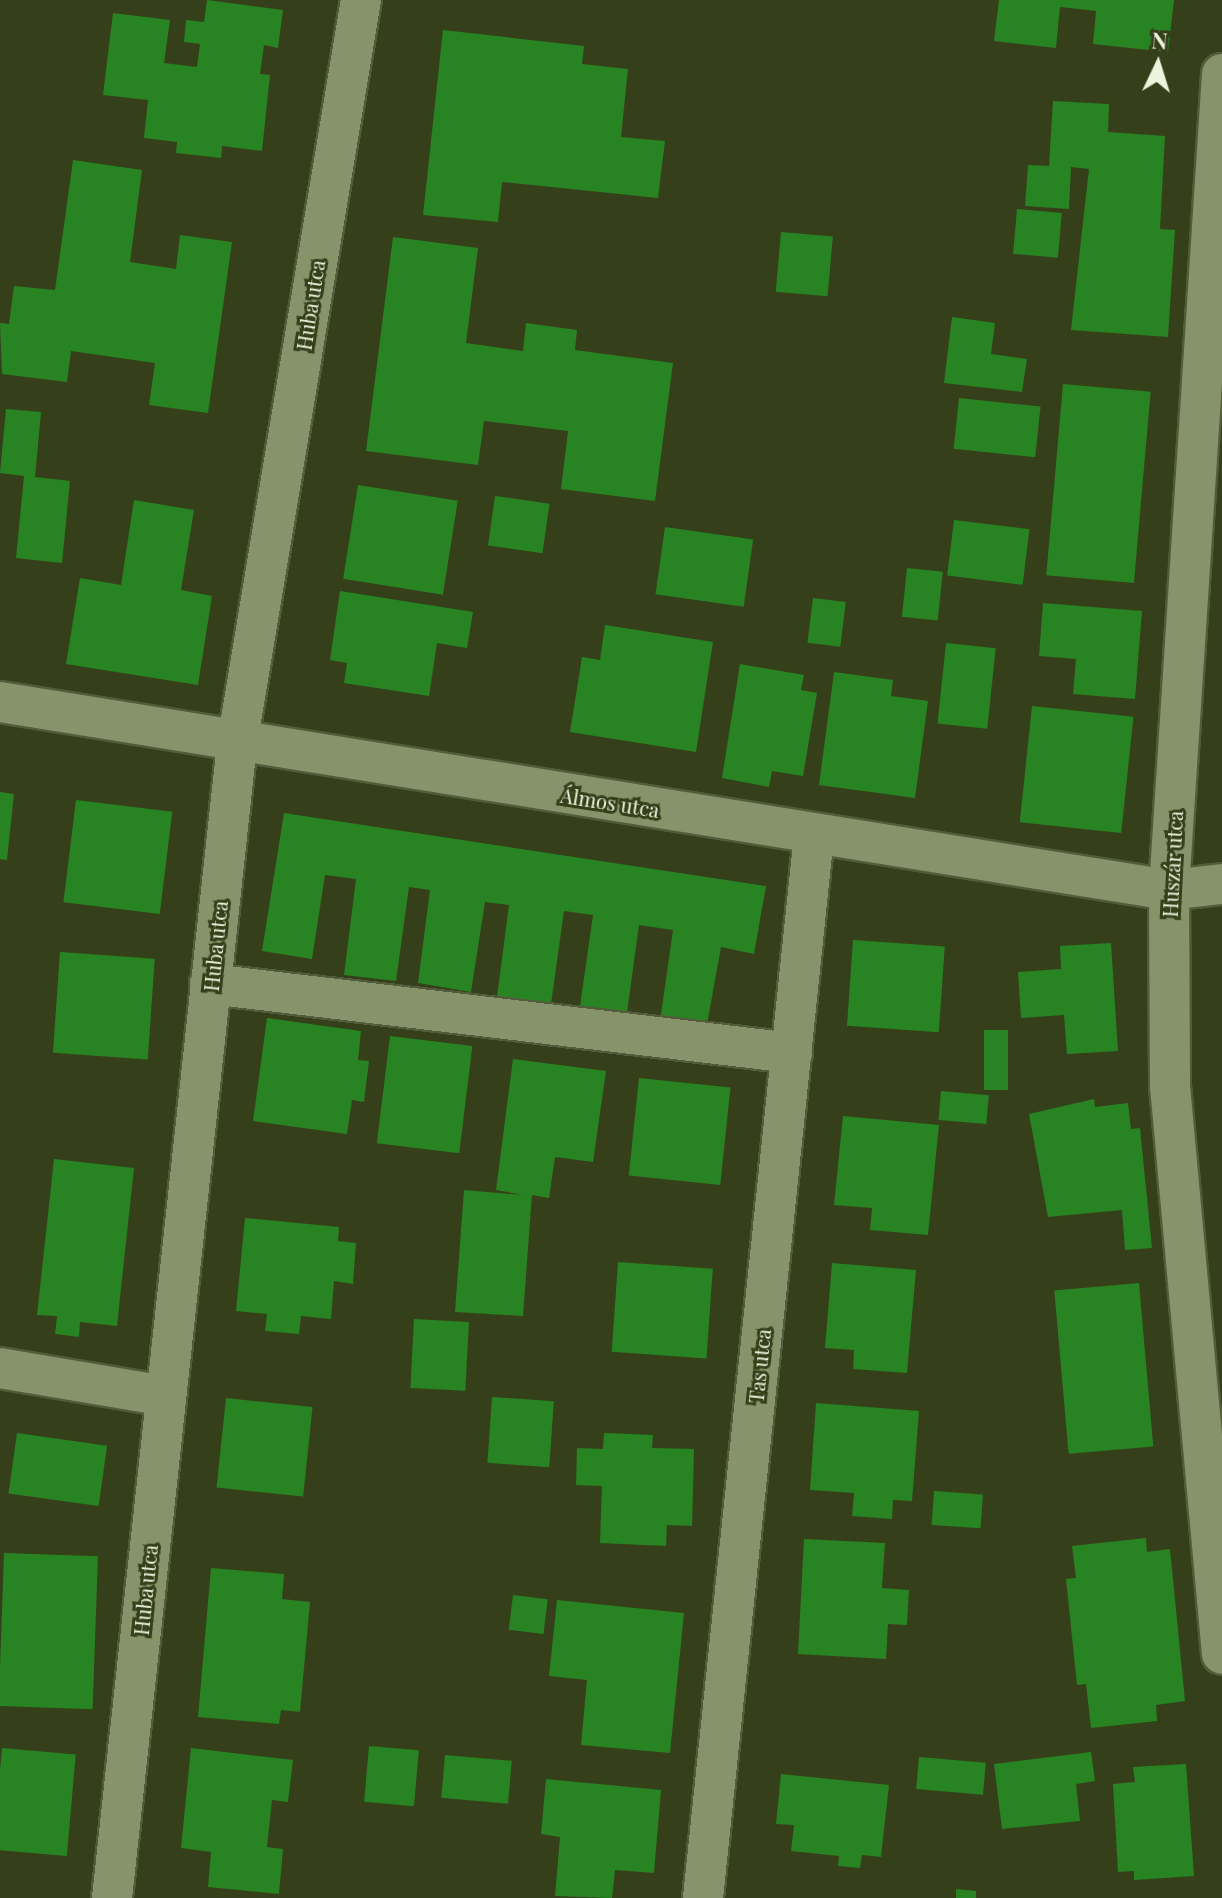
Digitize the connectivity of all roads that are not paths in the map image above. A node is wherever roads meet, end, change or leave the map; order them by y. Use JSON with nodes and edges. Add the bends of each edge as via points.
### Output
{"nodes":[{"id":1,"x":361,"y":0,"type":"edge"},
{"id":2,"x":1222,"y":74,"type":"edge"},
{"id":3,"x":0,"y":702,"type":"edge"},
{"id":4,"x":237,"y":744,"type":"junction"},
{"id":5,"x":814,"y":834,"type":"junction"},
{"id":6,"x":1222,"y":884,"type":"edge"},
{"id":7,"x":1169,"y":890,"type":"junction"},
{"id":8,"x":210,"y":984,"type":"junction"},
{"id":9,"x":792,"y":1053,"type":"junction"},
{"id":10,"x":0,"y":1368,"type":"edge"},
{"id":11,"x":166,"y":1396,"type":"junction"},
{"id":12,"x":1222,"y":1654,"type":"edge"},
{"id":13,"x":112,"y":1898,"type":"edge"},
{"id":14,"x":703,"y":1898,"type":"edge"}],
"edges":[{"from":1,"to":4,"type":"street","name":"Huba utca"},
{"from":2,"to":7,"type":"street","name":"Huszár utca"},
{"from":3,"to":4,"type":"street","name":"Álmos utca"},
{"from":4,"to":5,"type":"street","name":"Álmos utca"},
{"from":4,"to":8,"type":"street","name":"Huba utca"},
{"from":5,"to":7,"type":"street","name":"Álmos utca"},
{"from":5,"to":9,"type":"street","name":"Tas utca"},
{"from":6,"to":7,"type":"street","name":"Álmos utca"},
{"from":7,"to":12,"type":"street","name":"Huszár utca","via":[[1170,1086]]},
{"from":8,"to":9,"type":"street"},
{"from":8,"to":11,"type":"street","name":"Huba utca"},
{"from":9,"to":14,"type":"street","name":"Tas utca"},
{"from":10,"to":11,"type":"street"},
{"from":11,"to":13,"type":"street","name":"Huba utca"}]}
